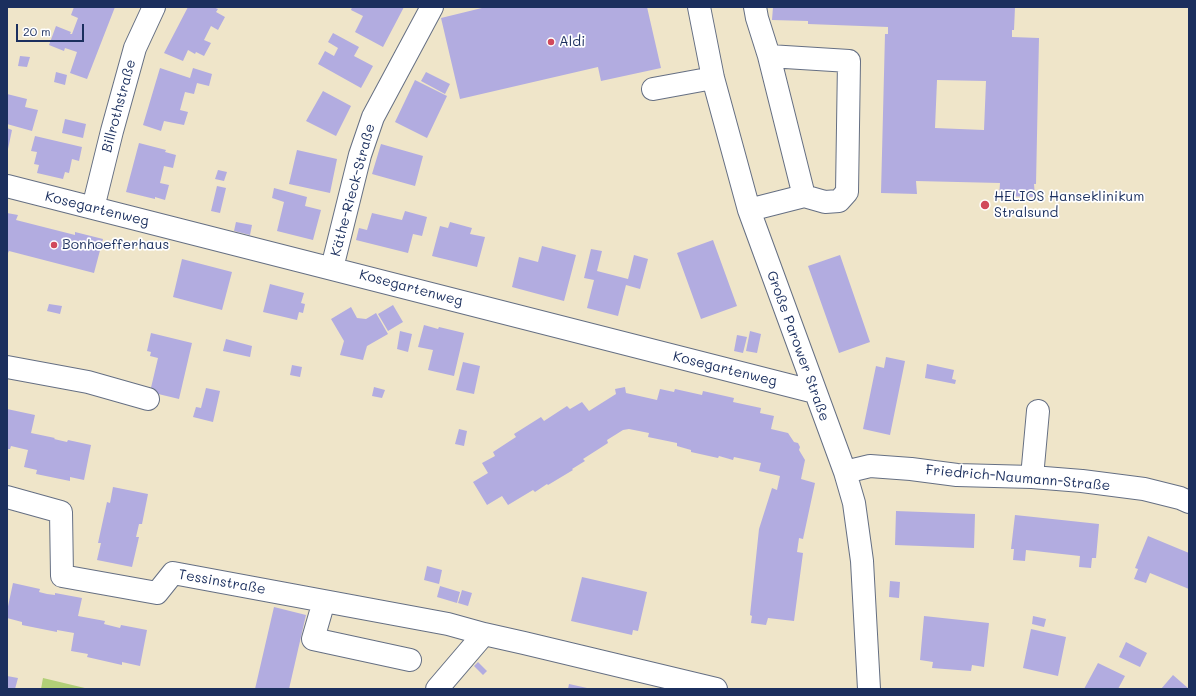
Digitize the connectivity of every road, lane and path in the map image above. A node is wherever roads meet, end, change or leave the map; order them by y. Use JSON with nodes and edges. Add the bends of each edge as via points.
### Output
{"nodes":[{"id":1,"x":154,"y":7,"type":"edge"},
{"id":2,"x":432,"y":7,"type":"edge"},
{"id":3,"x":699,"y":7,"type":"edge"},
{"id":4,"x":755,"y":7,"type":"edge"},
{"id":5,"x":769,"y":56,"type":"junction"},
{"id":6,"x":713,"y":78,"type":"junction"},
{"id":7,"x":653,"y":89,"type":"dead end"},
{"id":8,"x":7,"y":186,"type":"edge"},
{"id":9,"x":804,"y":196,"type":"junction"},
{"id":10,"x":93,"y":208,"type":"junction"},
{"id":11,"x":749,"y":210,"type":"junction"},
{"id":12,"x":332,"y":268,"type":"junction"},
{"id":13,"x":7,"y":367,"type":"edge"},
{"id":14,"x":815,"y":392,"type":"junction"},
{"id":15,"x":148,"y":399,"type":"dead end"},
{"id":16,"x":1038,"y":411,"type":"dead end"},
{"id":17,"x":845,"y":472,"type":"junction"},
{"id":18,"x":1032,"y":477,"type":"junction"},
{"id":19,"x":7,"y":497,"type":"edge"},
{"id":20,"x":1189,"y":502,"type":"edge"},
{"id":21,"x":324,"y":601,"type":"junction"},
{"id":22,"x":484,"y":634,"type":"junction"},
{"id":23,"x":410,"y":660,"type":"dead end"},
{"id":24,"x":652,"y":682,"type":"edge"},
{"id":25,"x":437,"y":689,"type":"edge"},
{"id":26,"x":716,"y":689,"type":"edge"},
{"id":27,"x":869,"y":689,"type":"edge"}],
"edges":[{"from":1,"to":10,"type":"street","name":"Billrothstraße","via":[[135,48]]},
{"from":2,"to":12,"type":"street","name":"Käthe-Rieck-Straße","via":[[373,117],[360,155]]},
{"from":3,"to":6,"type":"street","name":"Große Parower Straße"},
{"from":4,"to":5,"type":"street"},
{"from":5,"to":9,"type":"street"},
{"from":5,"to":9,"type":"street","via":[[849,61],[847,192],[839,201],[825,202]]},
{"from":6,"to":7,"type":"street"},
{"from":6,"to":11,"type":"street","name":"Große Parower Straße"},
{"from":8,"to":10,"type":"street","name":"Kosegartenweg"},
{"from":9,"to":11,"type":"street"},
{"from":10,"to":12,"type":"street","name":"Kosegartenweg"},
{"from":11,"to":14,"type":"street","name":"Große Parower Straße"},
{"from":12,"to":14,"type":"street","name":"Kosegartenweg"},
{"from":13,"to":15,"type":"street","via":[[88,382]]},
{"from":14,"to":17,"type":"street","name":"Große Parower Straße"},
{"from":16,"to":18,"type":"street"},
{"from":17,"to":18,"type":"street","name":"Friedrich-Naumann-Straße","via":[[870,466],[957,475]]},
{"from":17,"to":27,"type":"street","name":"Große Parower Straße","via":[[854,504],[862,561]]},
{"from":18,"to":20,"type":"street","name":"Friedrich-Naumann-Straße","via":[[1144,489]]},
{"from":19,"to":21,"type":"street","name":"Tessinstraße","via":[[61,512],[62,576],[157,593],[172,573]]},
{"from":21,"to":22,"type":"street","name":"Tessinstraße","via":[[448,624]]},
{"from":21,"to":23,"type":"street","via":[[313,639]]},
{"from":22,"to":24,"type":"street","name":"Tessinstraße","via":[[524,643]]},
{"from":22,"to":25,"type":"street"},
{"from":24,"to":26,"type":"street","name":"Tessinstraße"}]}
